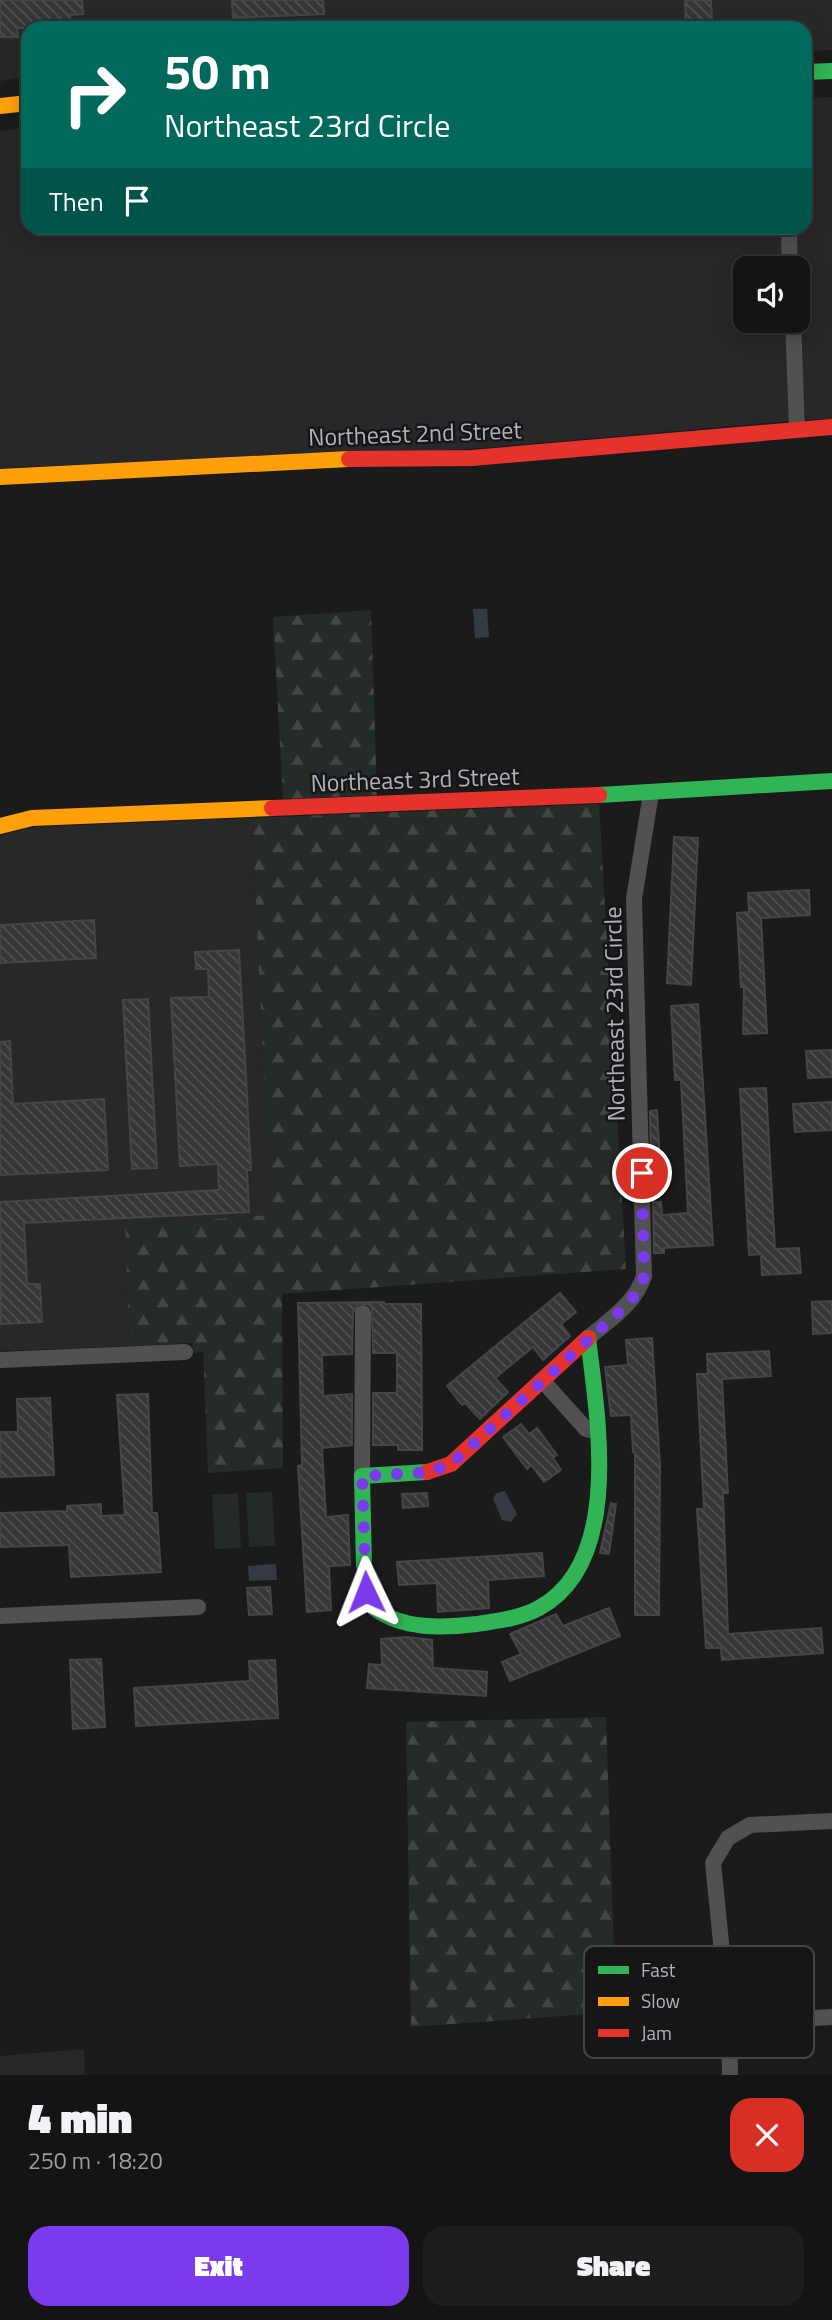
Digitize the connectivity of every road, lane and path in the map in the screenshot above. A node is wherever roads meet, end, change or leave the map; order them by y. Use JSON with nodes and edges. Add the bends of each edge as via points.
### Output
{"nodes":[{"id":1,"x":832,"y":71,"type":"edge"},
{"id":2,"x":812,"y":72,"type":"edge"},
{"id":3,"x":21,"y":104,"type":"edge"},
{"id":4,"x":0,"y":106,"type":"edge"},
{"id":5,"x":789,"y":235,"type":"edge"},
{"id":6,"x":790,"y":256,"type":"edge"},
{"id":7,"x":793,"y":333,"type":"edge"},
{"id":8,"x":832,"y":427,"type":"edge"},
{"id":9,"x":797,"y":429,"type":"junction"},
{"id":10,"x":0,"y":477,"type":"edge"},
{"id":11,"x":832,"y":781,"type":"edge"},
{"id":12,"x":651,"y":793,"type":"junction"},
{"id":13,"x":0,"y":826,"type":"edge"},
{"id":14,"x":363,"y":1313,"type":"dead end"},
{"id":15,"x":588,"y":1338,"type":"junction"},
{"id":16,"x":186,"y":1352,"type":"dead end"},
{"id":17,"x":0,"y":1360,"type":"edge"},
{"id":18,"x":542,"y":1380,"type":"junction"},
{"id":19,"x":598,"y":1432,"type":"junction"},
{"id":20,"x":362,"y":1476,"type":"junction"},
{"id":21,"x":198,"y":1607,"type":"dead end"},
{"id":22,"x":0,"y":1616,"type":"edge"},
{"id":23,"x":832,"y":1821,"type":"edge"},
{"id":24,"x":721,"y":1946,"type":"edge"},
{"id":25,"x":832,"y":2017,"type":"edge"},
{"id":26,"x":814,"y":2018,"type":"edge"}],
"edges":[{"from":1,"to":2,"type":"street"},
{"from":3,"to":4,"type":"street"},
{"from":5,"to":6,"type":"street"},
{"from":7,"to":9,"type":"street"},
{"from":8,"to":9,"type":"street","name":"Northeast 2nd Street"},
{"from":9,"to":10,"type":"street","name":"Northeast 2nd Street","via":[[472,458],[376,458]]},
{"from":11,"to":12,"type":"street","name":"Northeast 3rd Street"},
{"from":12,"to":13,"type":"street","name":"Northeast 3rd Street","via":[[32,818]]},
{"from":12,"to":15,"type":"street","name":"Northeast 23rd Circle","via":[[634,899],[644,1276],[628,1304]]},
{"from":14,"to":20,"type":"street"},
{"from":15,"to":18,"type":"street","name":"Northeast 23rd Circle"},
{"from":15,"to":19,"type":"street"},
{"from":16,"to":17,"type":"street"},
{"from":18,"to":19,"type":"street","via":[[586,1429]]},
{"from":18,"to":20,"type":"street","name":"Northeast 23rd Circle","via":[[451,1464],[430,1472]]},
{"from":19,"to":20,"type":"street","via":[[599,1476],[589,1545],[582,1562],[550,1600],[495,1622],[406,1625],[380,1614],[366,1592]]},
{"from":21,"to":22,"type":"street"},
{"from":23,"to":24,"type":"street","via":[[750,1825],[728,1838],[713,1863]]},
{"from":25,"to":26,"type":"street"}]}
